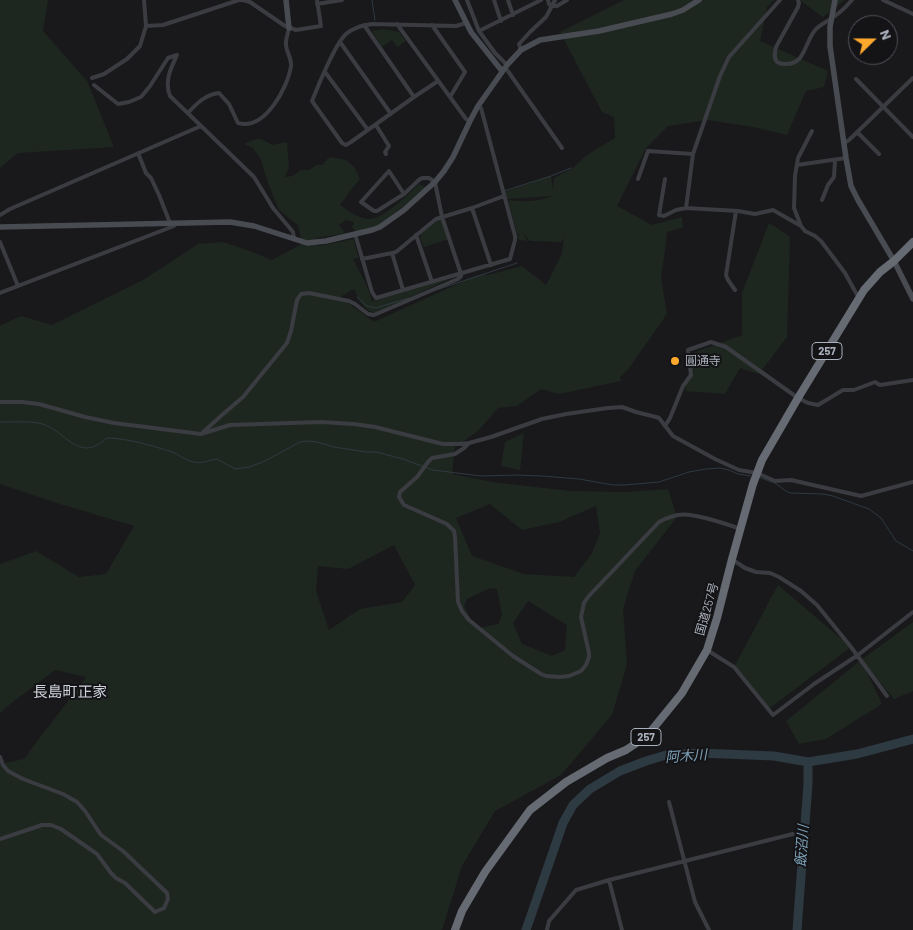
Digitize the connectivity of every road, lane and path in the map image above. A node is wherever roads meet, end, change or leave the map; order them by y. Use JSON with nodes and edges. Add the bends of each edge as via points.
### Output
{"nodes":[{"id":1,"x":144,"y":0,"type":"edge"},
{"id":2,"x":243,"y":0,"type":"edge"},
{"id":3,"x":286,"y":0,"type":"edge"},
{"id":4,"x":342,"y":0,"type":"edge"},
{"id":5,"x":455,"y":0,"type":"edge"},
{"id":6,"x":467,"y":0,"type":"edge"},
{"id":7,"x":494,"y":0,"type":"edge"},
{"id":8,"x":508,"y":0,"type":"edge"},
{"id":9,"x":523,"y":0,"type":"edge"},
{"id":10,"x":541,"y":0,"type":"edge"},
{"id":11,"x":548,"y":0,"type":"edge"},
{"id":12,"x":555,"y":0,"type":"edge"},
{"id":13,"x":567,"y":0,"type":"edge"},
{"id":14,"x":699,"y":0,"type":"edge"},
{"id":15,"x":780,"y":0,"type":"edge"},
{"id":16,"x":798,"y":0,"type":"edge"},
{"id":17,"x":835,"y":0,"type":"edge"},
{"id":18,"x":852,"y":0,"type":"edge"},
{"id":19,"x":883,"y":0,"type":"edge"},
{"id":20,"x":317,"y":2,"type":"edge"},
{"id":21,"x":552,"y":6,"type":"junction"},
{"id":22,"x":525,"y":7,"type":"junction"},
{"id":23,"x":913,"y":14,"type":"edge"},
{"id":24,"x":513,"y":15,"type":"junction"},
{"id":25,"x":831,"y":19,"type":"junction"},
{"id":26,"x":501,"y":21,"type":"junction"},
{"id":27,"x":466,"y":23,"type":"junction"},
{"id":28,"x":398,"y":24,"type":"junction"},
{"id":29,"x":364,"y":25,"type":"junction"},
{"id":30,"x":432,"y":25,"type":"junction"},
{"id":31,"x":146,"y":26,"type":"junction"},
{"id":32,"x":290,"y":28,"type":"junction"},
{"id":33,"x":479,"y":31,"type":"junction"},
{"id":34,"x":530,"y":32,"type":"junction"},
{"id":35,"x":540,"y":40,"type":"junction"},
{"id":36,"x":340,"y":42,"type":"junction"},
{"id":37,"x":520,"y":50,"type":"junction"},
{"id":38,"x":505,"y":68,"type":"junction"},
{"id":39,"x":325,"y":72,"type":"junction"},
{"id":40,"x":92,"y":78,"type":"dead end"},
{"id":41,"x":913,"y":78,"type":"edge"},
{"id":42,"x":856,"y":79,"type":"dead end"},
{"id":43,"x":438,"y":81,"type":"junction"},
{"id":44,"x":94,"y":85,"type":"dead end"},
{"id":45,"x":414,"y":97,"type":"junction"},
{"id":46,"x":450,"y":97,"type":"junction"},
{"id":47,"x":478,"y":106,"type":"junction"},
{"id":48,"x":884,"y":107,"type":"junction"},
{"id":49,"x":188,"y":113,"type":"junction"},
{"id":50,"x":391,"y":114,"type":"junction"},
{"id":51,"x":470,"y":121,"type":"junction"},
{"id":52,"x":376,"y":125,"type":"junction"},
{"id":53,"x":201,"y":126,"type":"junction"},
{"id":54,"x":368,"y":130,"type":"junction"},
{"id":55,"x":812,"y":131,"type":"dead end"},
{"id":56,"x":857,"y":132,"type":"junction"},
{"id":57,"x":913,"y":137,"type":"edge"},
{"id":58,"x":844,"y":143,"type":"junction"},
{"id":59,"x":562,"y":148,"type":"dead end"},
{"id":60,"x":138,"y":153,"type":"junction"},
{"id":61,"x":386,"y":154,"type":"dead end"},
{"id":62,"x":693,"y":154,"type":"junction"},
{"id":63,"x":879,"y":154,"type":"dead end"},
{"id":64,"x":846,"y":158,"type":"junction"},
{"id":65,"x":835,"y":161,"type":"junction"},
{"id":66,"x":797,"y":165,"type":"junction"},
{"id":67,"x":638,"y":179,"type":"dead end"},
{"id":68,"x":665,"y":179,"type":"dead end"},
{"id":69,"x":435,"y":182,"type":"junction"},
{"id":70,"x":404,"y":194,"type":"junction"},
{"id":71,"x":504,"y":196,"type":"junction"},
{"id":72,"x":822,"y":200,"type":"dead end"},
{"id":73,"x":472,"y":208,"type":"junction"},
{"id":74,"x":686,"y":208,"type":"junction"},
{"id":75,"x":736,"y":211,"type":"junction"},
{"id":76,"x":0,"y":215,"type":"edge"},
{"id":77,"x":442,"y":217,"type":"junction"},
{"id":78,"x":173,"y":223,"type":"junction"},
{"id":79,"x":801,"y":226,"type":"junction"},
{"id":80,"x":0,"y":227,"type":"edge"},
{"id":81,"x":355,"y":234,"type":"junction"},
{"id":82,"x":416,"y":235,"type":"junction"},
{"id":83,"x":294,"y":238,"type":"junction"},
{"id":84,"x":0,"y":242,"type":"edge"},
{"id":85,"x":913,"y":242,"type":"edge"},
{"id":86,"x":392,"y":253,"type":"junction"},
{"id":87,"x":362,"y":259,"type":"junction"},
{"id":88,"x":894,"y":261,"type":"junction"},
{"id":89,"x":491,"y":265,"type":"junction"},
{"id":90,"x":461,"y":274,"type":"junction"},
{"id":91,"x":432,"y":282,"type":"junction"},
{"id":92,"x":18,"y":286,"type":"junction"},
{"id":93,"x":402,"y":290,"type":"junction"},
{"id":94,"x":735,"y":290,"type":"dead end"},
{"id":95,"x":0,"y":293,"type":"edge"},
{"id":96,"x":859,"y":298,"type":"junction"},
{"id":97,"x":913,"y":299,"type":"edge"},
{"id":98,"x":913,"y":380,"type":"edge"},
{"id":99,"x":798,"y":398,"type":"junction"},
{"id":100,"x":0,"y":402,"type":"edge"},
{"id":101,"x":665,"y":426,"type":"junction"},
{"id":102,"x":201,"y":434,"type":"junction"},
{"id":103,"x":469,"y":443,"type":"junction"},
{"id":104,"x":757,"y":473,"type":"junction"},
{"id":105,"x":913,"y":482,"type":"edge"},
{"id":106,"x":740,"y":529,"type":"junction"},
{"id":107,"x":732,"y":559,"type":"junction"},
{"id":108,"x":913,"y":612,"type":"edge"},
{"id":109,"x":706,"y":650,"type":"junction"},
{"id":110,"x":858,"y":655,"type":"junction"},
{"id":111,"x":887,"y":696,"type":"dead end"},
{"id":112,"x":0,"y":757,"type":"edge"},
{"id":113,"x":669,"y":802,"type":"dead end"},
{"id":114,"x":793,"y":834,"type":"dead end"},
{"id":115,"x":0,"y":839,"type":"edge"},
{"id":116,"x":684,"y":861,"type":"junction"},
{"id":117,"x":609,"y":880,"type":"junction"},
{"id":118,"x":455,"y":930,"type":"edge"},
{"id":119,"x":547,"y":930,"type":"edge"},
{"id":120,"x":622,"y":930,"type":"edge"},
{"id":121,"x":709,"y":930,"type":"edge"}],
"edges":[{"from":1,"to":31,"type":"street"},
{"from":2,"to":31,"type":"street","via":[[163,25]]},
{"from":2,"to":32,"type":"street"},
{"from":3,"to":32,"type":"street"},
{"from":4,"to":20,"type":"street"},
{"from":5,"to":27,"type":"street"},
{"from":6,"to":33,"type":"street"},
{"from":7,"to":26,"type":"street"},
{"from":8,"to":24,"type":"street"},
{"from":9,"to":22,"type":"street"},
{"from":10,"to":22,"type":"street"},
{"from":11,"to":21,"type":"street"},
{"from":12,"to":21,"type":"street"},
{"from":13,"to":21,"type":"street"},
{"from":14,"to":35,"type":"street","via":[[672,14],[599,31]]},
{"from":15,"to":62,"type":"street","via":[[725,65]]},
{"from":16,"to":25,"type":"street","via":[[798,7],[776,47],[776,61],[790,64],[798,61],[810,36]]},
{"from":17,"to":25,"type":"street"},
{"from":18,"to":25,"type":"street"},
{"from":19,"to":23,"type":"street"},
{"from":20,"to":32,"type":"street","via":[[321,26]]},
{"from":21,"to":34,"type":"street","via":[[546,17]]},
{"from":22,"to":24,"type":"street"},
{"from":24,"to":26,"type":"street"},
{"from":25,"to":58,"type":"street","via":[[830,46]]},
{"from":26,"to":33,"type":"street"},
{"from":27,"to":30,"type":"street"},
{"from":27,"to":38,"type":"street","via":[[479,43]]},
{"from":28,"to":29,"type":"street"},
{"from":28,"to":30,"type":"street"},
{"from":28,"to":43,"type":"street"},
{"from":29,"to":36,"type":"street","via":[[347,33]]},
{"from":29,"to":45,"type":"street"},
{"from":30,"to":46,"type":"street","via":[[465,72]]},
{"from":31,"to":40,"type":"street","via":[[140,46],[127,59]]},
{"from":32,"to":49,"type":"street","via":[[285,44],[292,63],[285,86],[266,116],[244,125],[238,123],[229,104],[219,93],[212,93]]},
{"from":33,"to":38,"type":"street"},
{"from":34,"to":35,"type":"street"},
{"from":34,"to":37,"type":"street","via":[[519,44]]},
{"from":35,"to":37,"type":"street"},
{"from":36,"to":39,"type":"street"},
{"from":36,"to":50,"type":"street"},
{"from":37,"to":38,"type":"street"},
{"from":38,"to":47,"type":"street"},
{"from":38,"to":59,"type":"street"},
{"from":39,"to":54,"type":"street"},
{"from":39,"to":54,"type":"street","via":[[312,101],[342,143],[348,144]]},
{"from":41,"to":48,"type":"street"},
{"from":42,"to":48,"type":"street"},
{"from":43,"to":45,"type":"street"},
{"from":43,"to":46,"type":"street"},
{"from":44,"to":49,"type":"street","via":[[118,104],[128,102],[141,97],[168,58],[177,55],[169,72],[168,91]]},
{"from":45,"to":50,"type":"street"},
{"from":46,"to":51,"type":"street"},
{"from":47,"to":51,"type":"street"},
{"from":47,"to":71,"type":"street"},
{"from":48,"to":56,"type":"street"},
{"from":48,"to":57,"type":"street"},
{"from":49,"to":53,"type":"street"},
{"from":50,"to":52,"type":"street"},
{"from":51,"to":69,"type":"street","via":[[453,158]]},
{"from":52,"to":54,"type":"street"},
{"from":52,"to":61,"type":"street","via":[[389,146]]},
{"from":53,"to":60,"type":"street"},
{"from":53,"to":83,"type":"street","via":[[254,178]]},
{"from":55,"to":66,"type":"street"},
{"from":56,"to":58,"type":"street"},
{"from":56,"to":63,"type":"street"},
{"from":58,"to":64,"type":"street"},
{"from":60,"to":76,"type":"street"},
{"from":60,"to":78,"type":"street"},
{"from":62,"to":67,"type":"street","via":[[648,152]]},
{"from":62,"to":74,"type":"street"},
{"from":64,"to":65,"type":"street"},
{"from":64,"to":88,"type":"street","via":[[851,186]]},
{"from":65,"to":66,"type":"street"},
{"from":65,"to":72,"type":"street","via":[[834,177]]},
{"from":66,"to":79,"type":"street","via":[[794,208]]},
{"from":68,"to":74,"type":"street","via":[[659,215]]},
{"from":69,"to":70,"type":"street","via":[[423,178]]},
{"from":69,"to":77,"type":"street"},
{"from":69,"to":81,"type":"street","via":[[380,227]]},
{"from":70,"to":70,"type":"street","via":[[389,171],[361,202],[377,211]]},
{"from":71,"to":73,"type":"street"},
{"from":71,"to":89,"type":"street","via":[[516,240],[510,259]]},
{"from":73,"to":77,"type":"street"},
{"from":73,"to":89,"type":"street"},
{"from":74,"to":75,"type":"street"},
{"from":75,"to":79,"type":"street","via":[[755,214],[773,210]]},
{"from":75,"to":94,"type":"street","via":[[726,275]]},
{"from":77,"to":82,"type":"street"},
{"from":77,"to":90,"type":"street"},
{"from":78,"to":80,"type":"street"},
{"from":78,"to":83,"type":"street","via":[[240,223]]},
{"from":78,"to":92,"type":"street","via":[[174,226]]},
{"from":79,"to":96,"type":"street","via":[[826,247],[846,273]]},
{"from":81,"to":83,"type":"street","via":[[307,243]]},
{"from":81,"to":87,"type":"street"},
{"from":82,"to":86,"type":"street"},
{"from":82,"to":91,"type":"street"},
{"from":84,"to":92,"type":"street"},
{"from":85,"to":88,"type":"highway","name":"国道257号","number":"257"},
{"from":86,"to":87,"type":"street"},
{"from":86,"to":93,"type":"street"},
{"from":87,"to":93,"type":"street","via":[[375,297]]},
{"from":88,"to":96,"type":"highway","name":"国道257号","number":"257","via":[[876,276]]},
{"from":88,"to":97,"type":"street"},
{"from":89,"to":90,"type":"street"},
{"from":90,"to":91,"type":"street"},
{"from":90,"to":102,"type":"street","via":[[374,315],[349,301],[301,294],[287,343],[243,397]]},
{"from":91,"to":93,"type":"street"},
{"from":92,"to":95,"type":"street"},
{"from":96,"to":99,"type":"highway","name":"国道257号","number":"257"},
{"from":98,"to":99,"type":"street","via":[[880,385],[875,382],[854,390],[843,390],[818,405]]},
{"from":99,"to":101,"type":"street","via":[[726,347],[711,342],[688,350],[691,375]]},
{"from":99,"to":104,"type":"highway","name":"国道257号","number":"257"},
{"from":100,"to":102,"type":"street","via":[[39,404],[114,423]]},
{"from":101,"to":103,"type":"street","via":[[656,417],[622,407],[608,408],[542,420]]},
{"from":101,"to":104,"type":"street","via":[[673,436],[715,459],[739,470]]},
{"from":102,"to":103,"type":"street","via":[[230,425],[321,422],[354,424],[443,444]]},
{"from":103,"to":106,"type":"street","via":[[455,454],[432,458],[400,492],[399,498],[404,506],[447,524],[454,532],[458,602],[469,620],[513,656],[546,676],[569,676],[584,669],[589,657],[581,617],[584,603],[659,522],[690,514]]},
{"from":104,"to":105,"type":"street","via":[[775,481],[791,480],[861,496]]},
{"from":104,"to":106,"type":"highway","name":"国道257号","number":"257"},
{"from":106,"to":107,"type":"highway","name":"国道257号","number":"257"},
{"from":107,"to":109,"type":"highway","name":"国道257号","number":"257"},
{"from":107,"to":110,"type":"street","via":[[745,568],[780,577],[800,591],[817,605]]},
{"from":108,"to":110,"type":"street"},
{"from":109,"to":110,"type":"street","via":[[734,668],[773,715]]},
{"from":109,"to":118,"type":"highway","name":"国道257号","number":"257","via":[[682,694],[647,736],[566,782],[530,810],[485,872],[462,911]]},
{"from":110,"to":111,"type":"street"},
{"from":112,"to":115,"type":"street","via":[[8,770],[76,802],[101,835],[145,871],[167,893],[168,900],[164,908],[155,912],[125,882],[110,873],[92,850],[51,825]]},
{"from":113,"to":116,"type":"street"},
{"from":114,"to":116,"type":"street"},
{"from":116,"to":117,"type":"street"},
{"from":116,"to":121,"type":"street","via":[[695,902]]},
{"from":117,"to":119,"type":"street","via":[[576,890],[549,921]]},
{"from":117,"to":120,"type":"street"}]}
